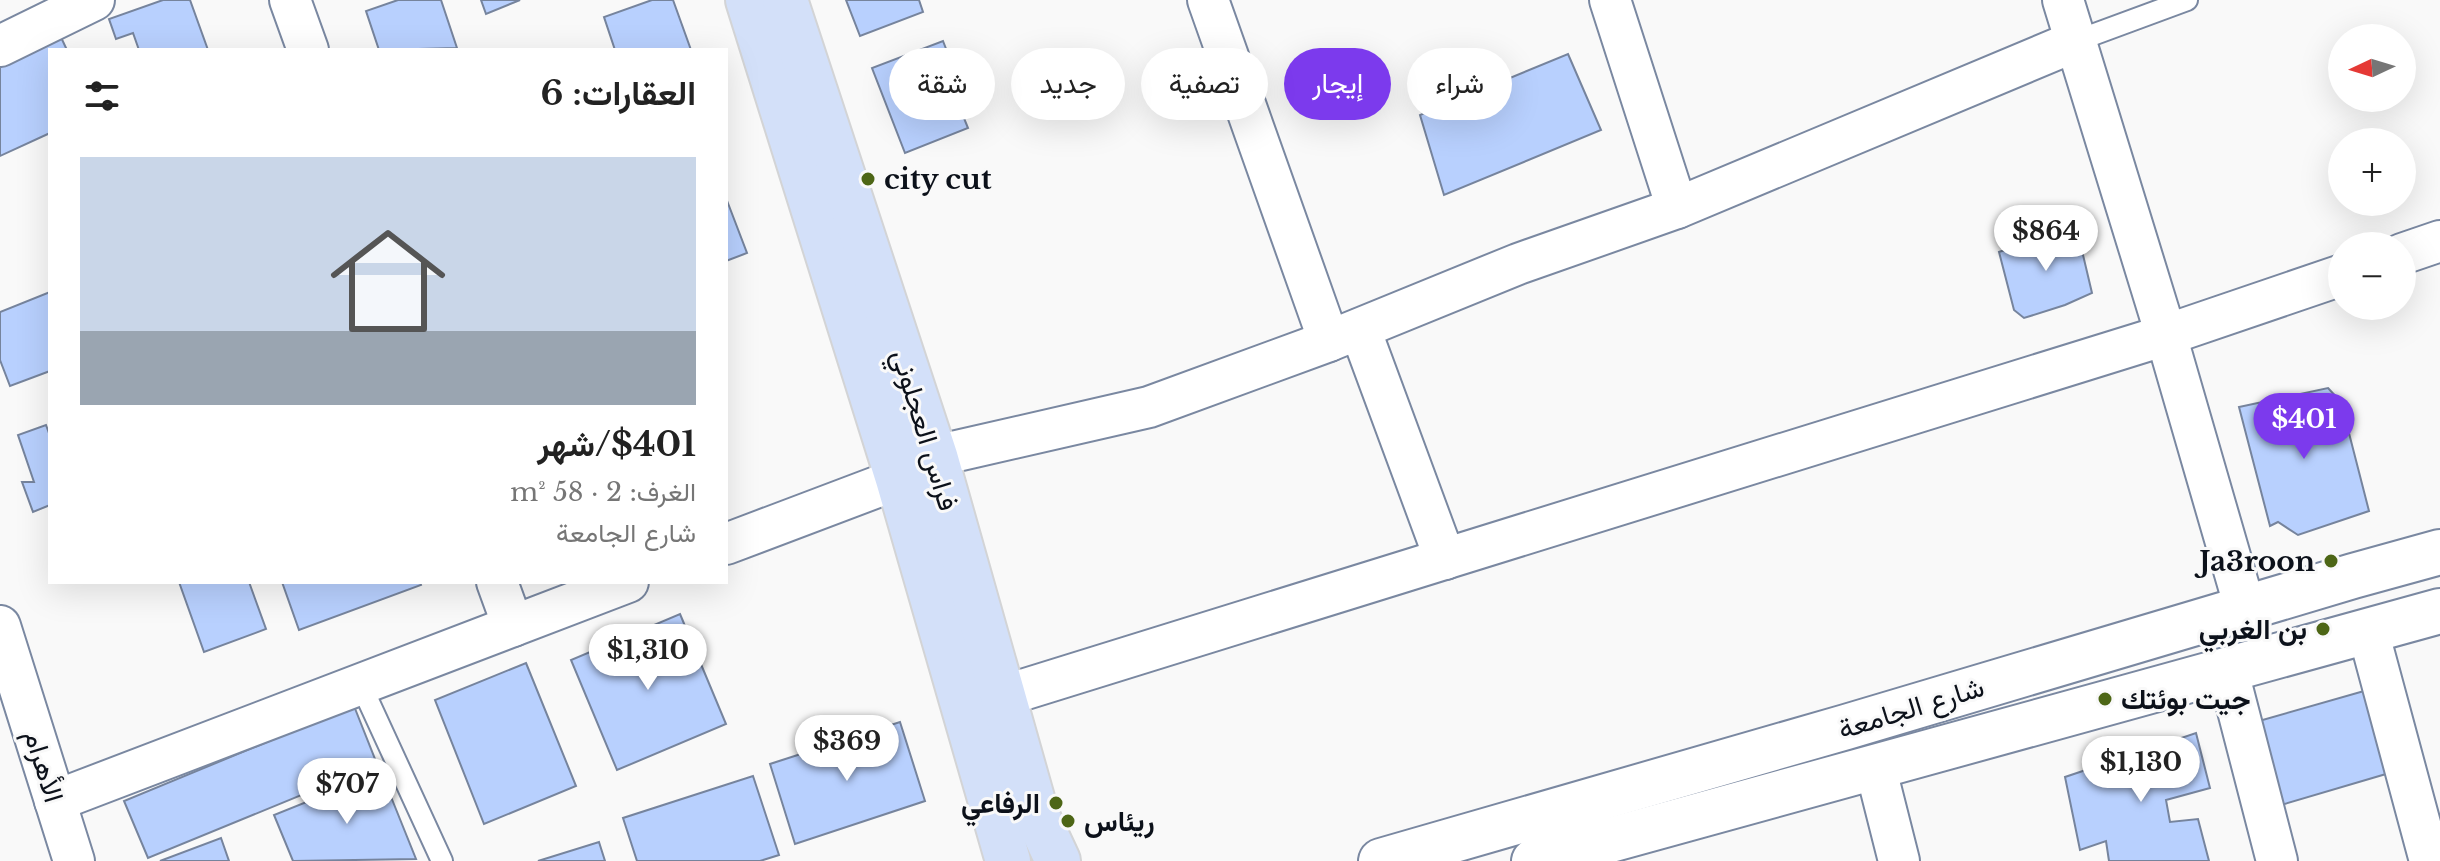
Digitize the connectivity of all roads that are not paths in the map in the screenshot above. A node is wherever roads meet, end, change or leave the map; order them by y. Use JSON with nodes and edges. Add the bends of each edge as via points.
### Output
{"nodes":[{"id":1,"x":94,"y":0,"type":"edge"},
{"id":2,"x":290,"y":0,"type":"edge"},
{"id":3,"x":748,"y":0,"type":"edge"},
{"id":4,"x":785,"y":0,"type":"edge"},
{"id":5,"x":1208,"y":0,"type":"edge"},
{"id":6,"x":1610,"y":0,"type":"edge"},
{"id":7,"x":2063,"y":0,"type":"edge"},
{"id":8,"x":2187,"y":0,"type":"edge"},
{"id":9,"x":2076,"y":41,"type":"junction"},
{"id":10,"x":0,"y":46,"type":"edge"},
{"id":11,"x":307,"y":48,"type":"edge"},
{"id":12,"x":1677,"y":208,"type":"junction"},
{"id":13,"x":2440,"y":241,"type":"edge"},
{"id":14,"x":2416,"y":249,"type":"edge"},
{"id":15,"x":2328,"y":280,"type":"edge"},
{"id":16,"x":1345,"y":335,"type":"junction"},
{"id":17,"x":2166,"y":335,"type":"junction"},
{"id":18,"x":935,"y":456,"type":"junction"},
{"id":19,"x":898,"y":479,"type":"junction"},
{"id":20,"x":728,"y":543,"type":"edge"},
{"id":21,"x":2440,"y":552,"type":"edge"},
{"id":22,"x":1445,"y":559,"type":"junction"},
{"id":23,"x":498,"y":584,"type":"edge"},
{"id":24,"x":623,"y":584,"type":"edge"},
{"id":25,"x":2245,"y":608,"type":"junction"},
{"id":26,"x":2440,"y":611,"type":"edge"},
{"id":27,"x":0,"y":626,"type":"edge"},
{"id":28,"x":513,"y":626,"type":"junction"},
{"id":29,"x":2368,"y":631,"type":"junction"},
{"id":30,"x":2227,"y":668,"type":"junction"},
{"id":31,"x":361,"y":685,"type":"junction"},
{"id":32,"x":1003,"y":696,"type":"junction"},
{"id":33,"x":1875,"y":766,"type":"junction"},
{"id":34,"x":55,"y":801,"type":"junction"},
{"id":35,"x":1633,"y":848,"type":"edge"},
{"id":36,"x":74,"y":861,"type":"edge"},
{"id":37,"x":442,"y":861,"type":"edge"},
{"id":38,"x":1008,"y":861,"type":"edge"},
{"id":39,"x":1058,"y":861,"type":"edge"},
{"id":40,"x":1381,"y":861,"type":"edge"},
{"id":41,"x":1534,"y":861,"type":"edge"},
{"id":42,"x":1899,"y":861,"type":"edge"},
{"id":43,"x":2277,"y":861,"type":"edge"},
{"id":44,"x":2430,"y":861,"type":"edge"}],
"edges":[{"from":1,"to":10,"type":"street"},
{"from":2,"to":11,"type":"street"},
{"from":3,"to":19,"type":"main road","name":"فراس العجلوني"},
{"from":4,"to":18,"type":"main road","name":"فراس العجلوني"},
{"from":5,"to":16,"type":"street"},
{"from":6,"to":12,"type":"street"},
{"from":7,"to":9,"type":"street"},
{"from":8,"to":9,"type":"lane"},
{"from":9,"to":12,"type":"street"},
{"from":9,"to":17,"type":"street"},
{"from":12,"to":16,"type":"street","via":[[1518,264]]},
{"from":13,"to":14,"type":"street"},
{"from":15,"to":17,"type":"street"},
{"from":16,"to":18,"type":"street","via":[[1149,407]]},
{"from":16,"to":22,"type":"street"},
{"from":17,"to":22,"type":"street"},
{"from":17,"to":25,"type":"street"},
{"from":18,"to":32,"type":"main road","name":"فراس العجلوني"},
{"from":19,"to":20,"type":"street"},
{"from":19,"to":38,"type":"main road","name":"فراس العجلوني"},
{"from":21,"to":25,"type":"main road","name":"شارع الجامعة"},
{"from":22,"to":32,"type":"street"},
{"from":23,"to":28,"type":"street"},
{"from":24,"to":28,"type":"street"},
{"from":25,"to":40,"type":"main road","name":"شارع الجامعة"},
{"from":26,"to":29,"type":"main road","name":"شارع الجامعة"},
{"from":27,"to":34,"type":"street","name":"الأهرام"},
{"from":28,"to":31,"type":"street"},
{"from":29,"to":30,"type":"main road","name":"شارع الجامعة"},
{"from":29,"to":44,"type":"street"},
{"from":30,"to":33,"type":"main road","name":"شارع الجامعة"},
{"from":30,"to":43,"type":"street"},
{"from":31,"to":34,"type":"street"},
{"from":31,"to":37,"type":"lane"},
{"from":32,"to":39,"type":"main road","name":"فراس العجلوني","via":[[1037,816]]},
{"from":33,"to":35,"type":"main road","name":"شارع الجامعة"},
{"from":33,"to":42,"type":"street"},
{"from":34,"to":36,"type":"street","name":"الأهرام"},
{"from":35,"to":41,"type":"main road","name":"شارع الجامعة"}]}
